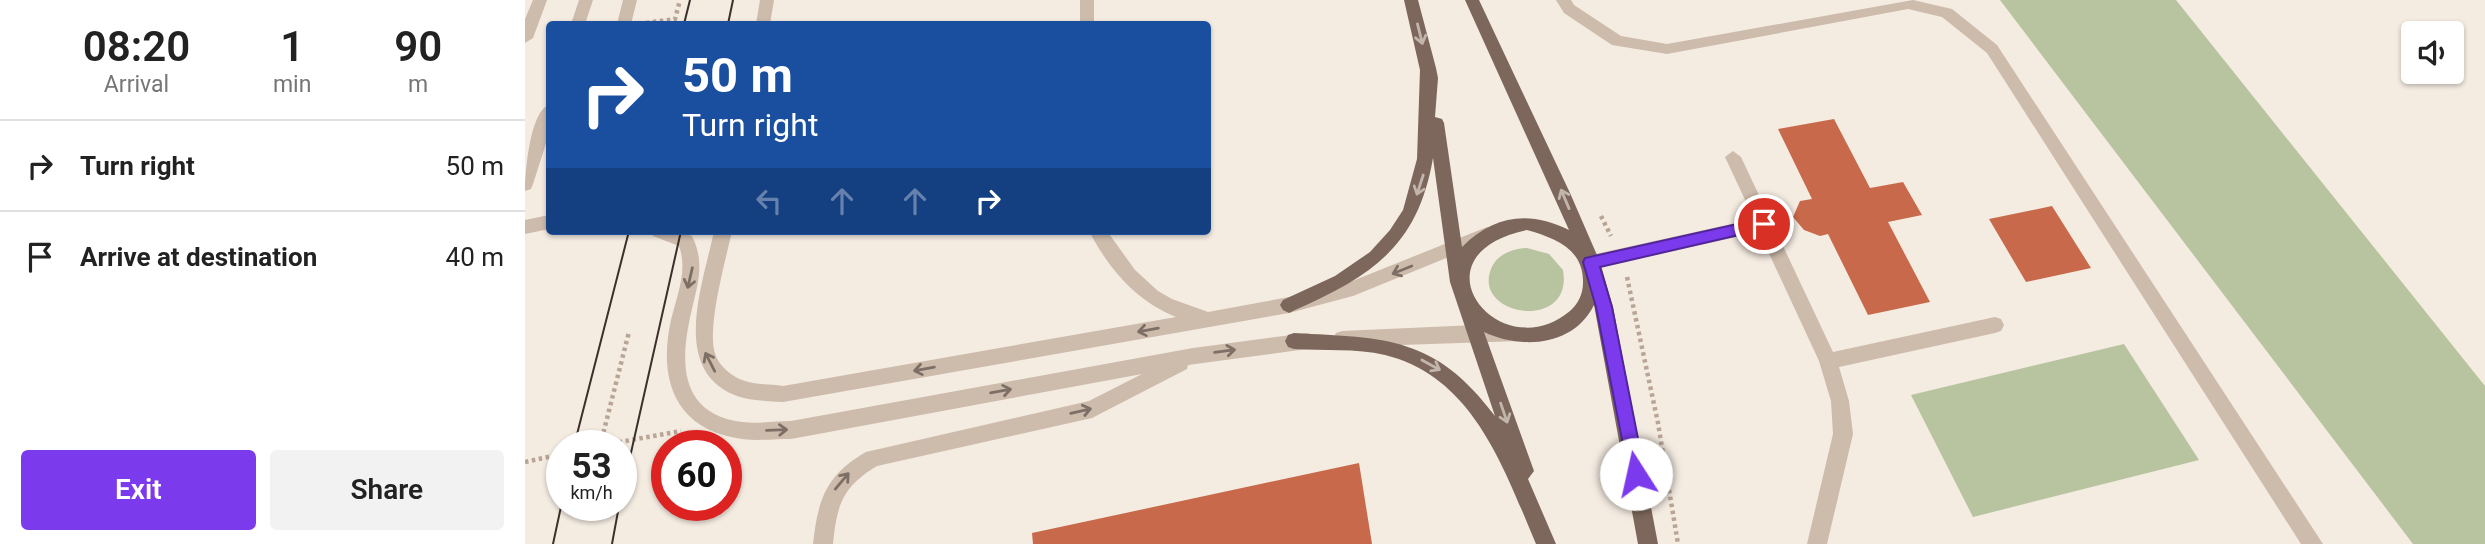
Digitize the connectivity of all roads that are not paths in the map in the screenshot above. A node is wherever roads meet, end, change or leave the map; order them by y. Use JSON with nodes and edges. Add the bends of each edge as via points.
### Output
{"nodes":[{"id":1,"x":540,"y":0,"type":"edge"},
{"id":2,"x":586,"y":0,"type":"edge"},
{"id":3,"x":630,"y":0,"type":"edge"},
{"id":4,"x":767,"y":0,"type":"edge"},
{"id":5,"x":1087,"y":0,"type":"edge"},
{"id":6,"x":1411,"y":0,"type":"edge"},
{"id":7,"x":1472,"y":0,"type":"edge"},
{"id":8,"x":1563,"y":0,"type":"edge"},
{"id":9,"x":579,"y":21,"type":"edge"},
{"id":10,"x":625,"y":21,"type":"edge"},
{"id":11,"x":764,"y":21,"type":"edge"},
{"id":12,"x":1087,"y":21,"type":"edge"},
{"id":13,"x":525,"y":38,"type":"edge"},
{"id":14,"x":1428,"y":68,"type":"junction"},
{"id":15,"x":546,"y":120,"type":"edge"},
{"id":16,"x":1733,"y":157,"type":"dead end"},
{"id":17,"x":525,"y":184,"type":"edge"},
{"id":18,"x":546,"y":223,"type":"edge"},
{"id":19,"x":1764,"y":224,"type":"junction"},
{"id":20,"x":525,"y":227,"type":"edge"},
{"id":21,"x":1487,"y":234,"type":"junction"},
{"id":22,"x":670,"y":235,"type":"edge"},
{"id":23,"x":722,"y":235,"type":"edge"},
{"id":24,"x":1101,"y":235,"type":"edge"},
{"id":25,"x":1454,"y":248,"type":"junction"},
{"id":26,"x":1591,"y":262,"type":"junction"},
{"id":27,"x":1462,"y":293,"type":"junction"},
{"id":28,"x":1289,"y":305,"type":"junction"},
{"id":29,"x":1215,"y":318,"type":"junction"},
{"id":30,"x":1995,"y":325,"type":"dead end"},
{"id":31,"x":1476,"y":333,"type":"junction"},
{"id":32,"x":1521,"y":336,"type":"junction"},
{"id":33,"x":1294,"y":341,"type":"junction"},
{"id":34,"x":1193,"y":356,"type":"junction"},
{"id":35,"x":1828,"y":360,"type":"junction"},
{"id":36,"x":823,"y":544,"type":"edge"},
{"id":37,"x":1548,"y":544,"type":"edge"},
{"id":38,"x":1648,"y":544,"type":"edge"},
{"id":39,"x":1817,"y":544,"type":"edge"},
{"id":40,"x":2313,"y":544,"type":"edge"}],
"edges":[{"from":1,"to":13,"type":"street"},
{"from":2,"to":9,"type":"street"},
{"from":3,"to":10,"type":"street"},
{"from":4,"to":11,"type":"street"},
{"from":5,"to":12,"type":"street"},
{"from":6,"to":14,"type":"main road","one_way":true},
{"from":26,"to":7,"type":"main road","one_way":true},
{"from":8,"to":40,"type":"street","via":[[1569,9],[1618,41],[1667,49],[1908,4],[1947,13],[1992,49]]},
{"from":14,"to":25,"type":"main road"},
{"from":14,"to":28,"type":"main road","one_way":true,"via":[[1427,159],[1409,215],[1394,238],[1349,277]]},
{"from":15,"to":17,"type":"street"},
{"from":16,"to":19,"type":"street"},
{"from":18,"to":20,"type":"street"},
{"from":19,"to":26,"type":"street"},
{"from":19,"to":35,"type":"street"},
{"from":21,"to":25,"type":"street"},
{"from":21,"to":26,"type":"main road","via":[[1517,224],[1548,226],[1581,246]]},
{"from":21,"to":27,"type":"main road","via":[[1471,247],[1461,264]]},
{"from":22,"to":34,"type":"street","one_way":true,"via":[[686,241],[694,258],[674,345],[680,392],[689,406],[717,424],[747,431],[791,430]]},
{"from":29,"to":23,"type":"street","one_way":true,"via":[[783,394],[748,390],[716,372],[705,352]]},
{"from":24,"to":29,"type":"street","via":[[1122,269],[1155,299],[1175,311]]},
{"from":25,"to":27,"type":"main road"},
{"from":25,"to":28,"type":"street","one_way":true,"via":[[1347,291]]},
{"from":26,"to":32,"type":"main road","via":[[1593,289],[1581,314],[1545,334]]},
{"from":26,"to":38,"type":"main road","via":[[1604,307]]},
{"from":27,"to":31,"type":"main road"},
{"from":27,"to":32,"type":"main road","via":[[1479,319]]},
{"from":28,"to":29,"type":"street"},
{"from":30,"to":35,"type":"street"},
{"from":31,"to":32,"type":"street"},
{"from":31,"to":33,"type":"street"},
{"from":31,"to":37,"type":"main road","one_way":true},
{"from":34,"to":33,"type":"street","one_way":true},
{"from":33,"to":37,"type":"main road","one_way":true,"via":[[1382,347],[1410,354],[1450,377],[1490,422]]},
{"from":36,"to":34,"type":"street","one_way":true,"via":[[826,514],[837,486],[873,458],[1092,409]]},
{"from":35,"to":39,"type":"street","via":[[1840,401],[1843,434]]}]}
